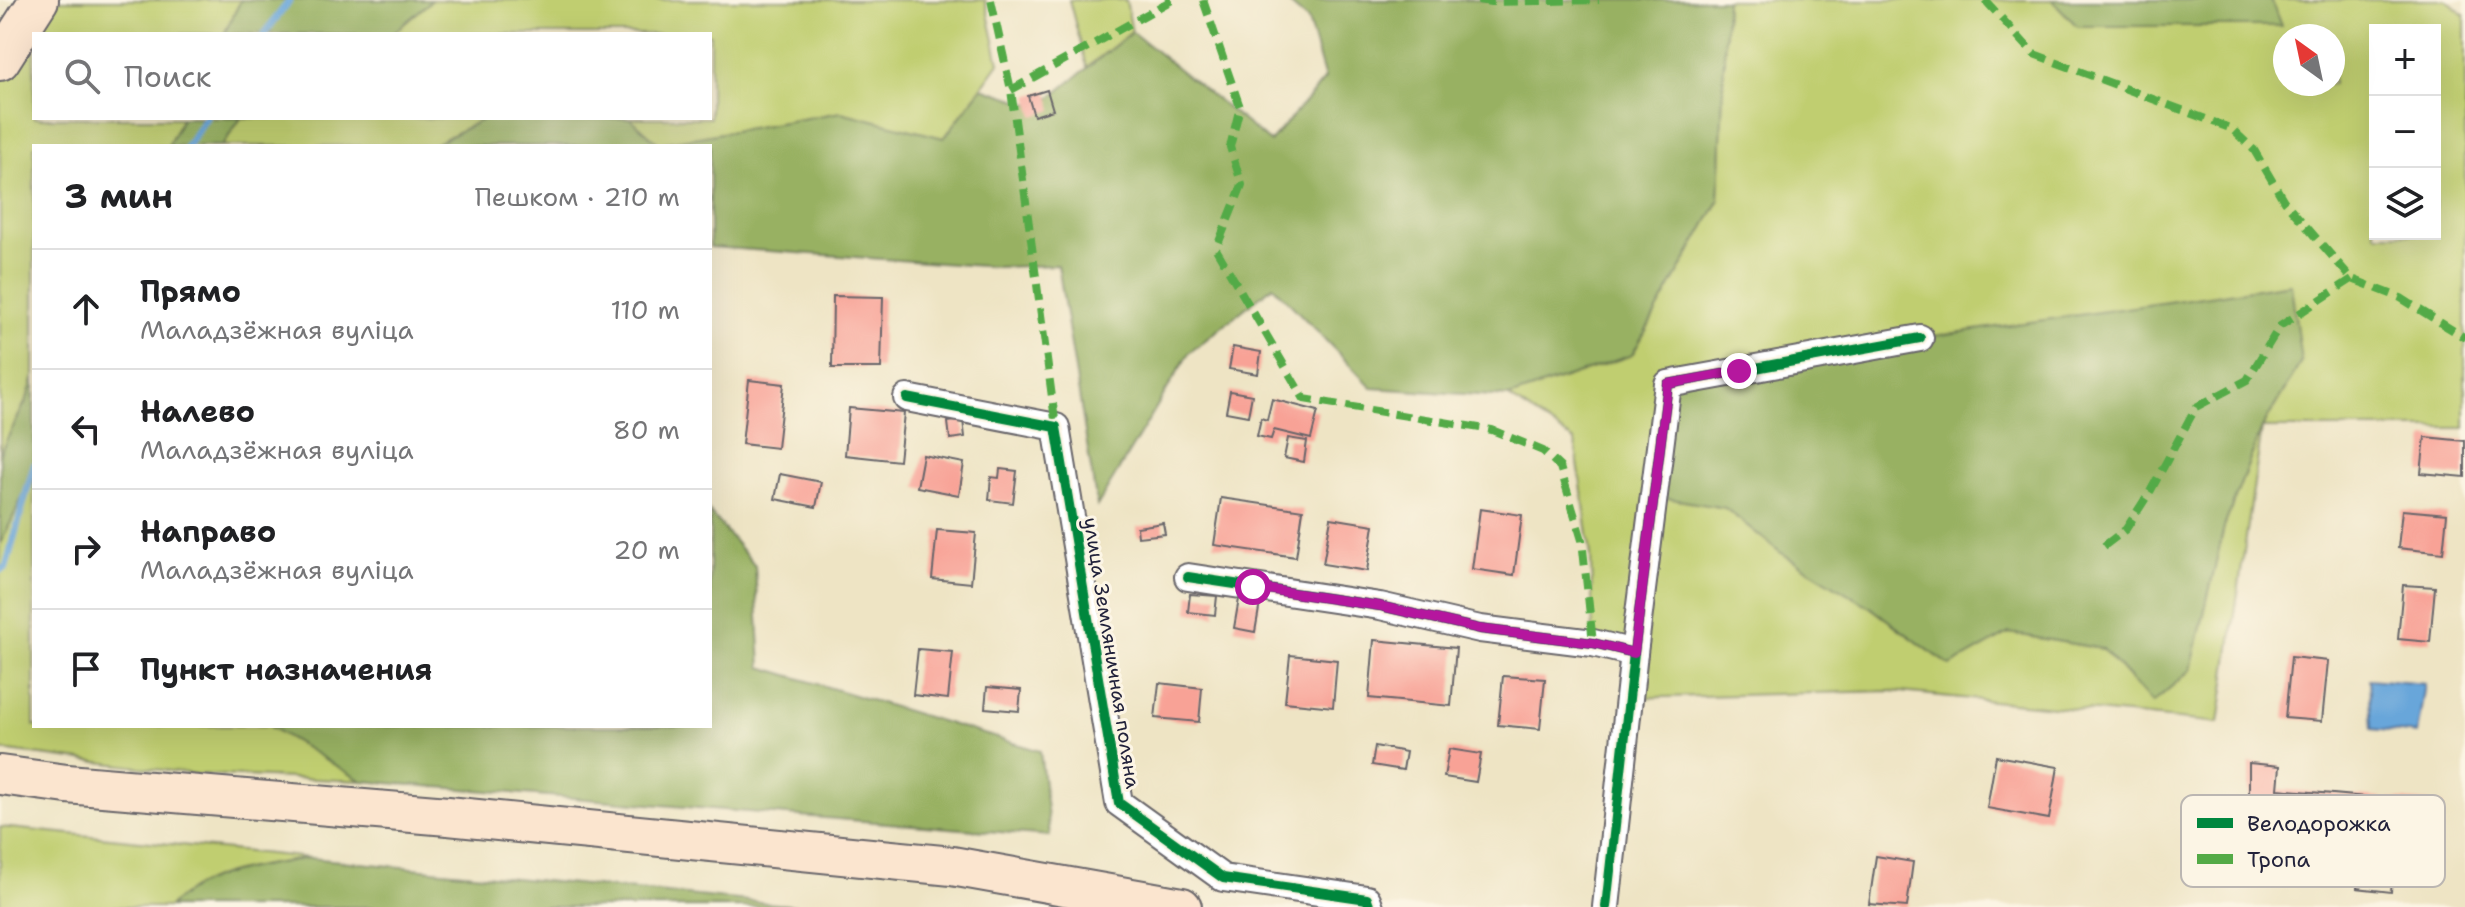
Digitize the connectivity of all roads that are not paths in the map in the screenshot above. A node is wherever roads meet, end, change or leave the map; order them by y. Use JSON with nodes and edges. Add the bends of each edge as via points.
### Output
{"nodes":[{"id":1,"x":39,"y":0,"type":"edge"},
{"id":2,"x":0,"y":61,"type":"edge"},
{"id":3,"x":1920,"y":338,"type":"dead end"},
{"id":4,"x":907,"y":398,"type":"dead end"},
{"id":5,"x":1188,"y":577,"type":"dead end"},
{"id":6,"x":1634,"y":653,"type":"junction"},
{"id":7,"x":0,"y":775,"type":"edge"},
{"id":8,"x":1182,"y":907,"type":"edge"},
{"id":9,"x":1370,"y":907,"type":"edge"},
{"id":10,"x":1606,"y":907,"type":"edge"}],
"edges":[{"from":1,"to":2,"type":"main road"},
{"from":3,"to":6,"type":"street","via":[[1668,384]]},
{"from":4,"to":9,"type":"street","name":"улица Земляничная поляна","via":[[1056,427],[1119,803],[1223,878],[1367,899]]},
{"from":5,"to":6,"type":"street"},
{"from":6,"to":10,"type":"street"},
{"from":7,"to":8,"type":"main road","via":[[952,866]]}]}
